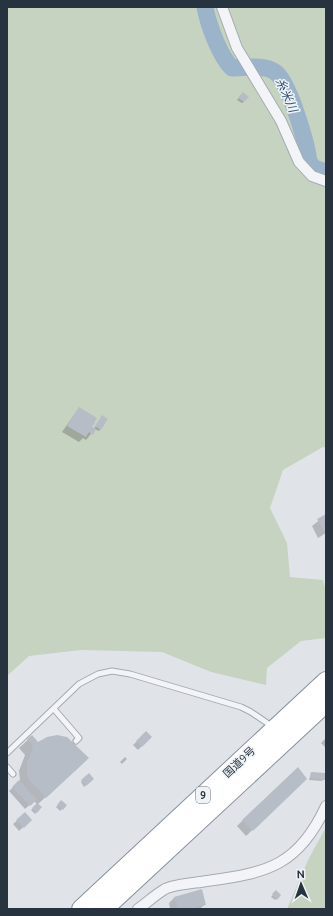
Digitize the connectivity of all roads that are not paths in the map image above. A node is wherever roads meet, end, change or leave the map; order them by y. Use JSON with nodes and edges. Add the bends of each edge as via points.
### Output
{"nodes":[{"id":1,"x":222,"y":7,"type":"edge"},
{"id":2,"x":326,"y":181,"type":"edge"},
{"id":3,"x":326,"y":681,"type":"edge"},
{"id":4,"x":326,"y":703,"type":"edge"},
{"id":5,"x":54,"y":709,"type":"junction"},
{"id":6,"x":275,"y":729,"type":"junction"},
{"id":7,"x":76,"y":741,"type":"dead end"},
{"id":8,"x":7,"y":753,"type":"edge"},
{"id":9,"x":7,"y":767,"type":"edge"},
{"id":10,"x":13,"y":774,"type":"dead end"},
{"id":11,"x":326,"y":806,"type":"edge"},
{"id":12,"x":81,"y":909,"type":"edge"},
{"id":13,"x":104,"y":909,"type":"edge"},
{"id":14,"x":138,"y":909,"type":"edge"}],
"edges":[{"from":1,"to":2,"type":"street","via":[[237,48],[281,121],[299,162],[312,176]]},
{"from":3,"to":6,"type":"highway","name":"国道9号","number":"9"},
{"from":4,"to":13,"type":"highway","name":"国道9号","number":"9"},
{"from":5,"to":6,"type":"lane","via":[[79,684],[98,674],[112,671],[241,707]]},
{"from":5,"to":7,"type":"lane","via":[[79,738]]},
{"from":5,"to":8,"type":"lane"},
{"from":6,"to":12,"type":"highway","name":"国道9号","number":"9"},
{"from":9,"to":10,"type":"lane"},
{"from":11,"to":14,"type":"street","via":[[317,826],[298,848],[279,864],[247,876],[166,888]]}]}
